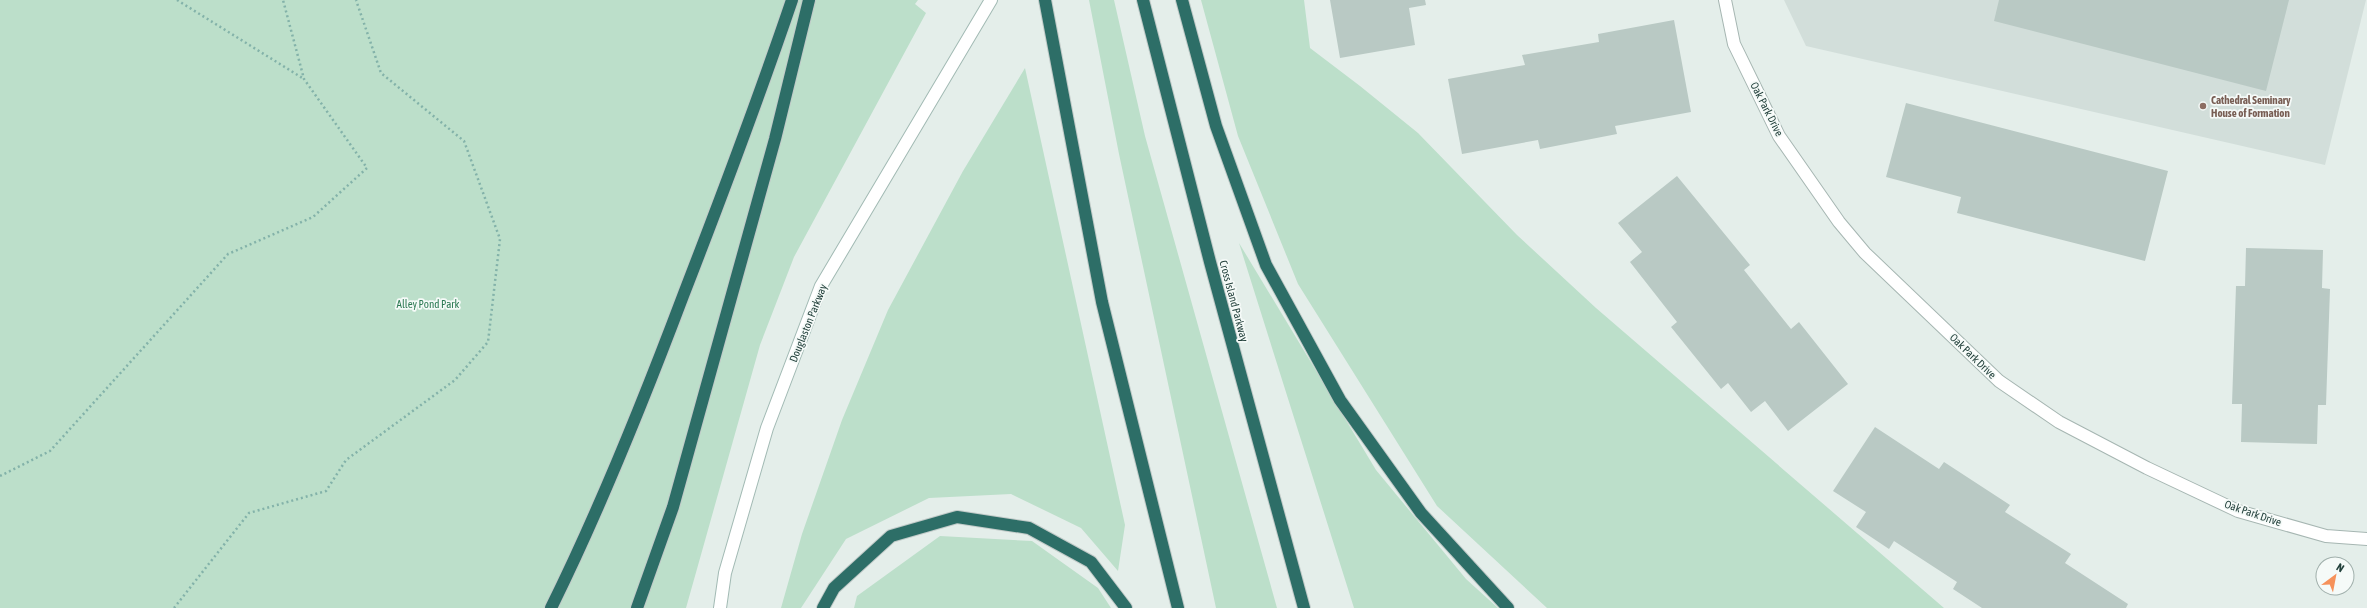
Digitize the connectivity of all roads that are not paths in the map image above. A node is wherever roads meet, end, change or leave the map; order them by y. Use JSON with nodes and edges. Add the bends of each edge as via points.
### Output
{"nodes":[{"id":1,"x":792,"y":0,"type":"edge"},
{"id":2,"x":810,"y":0,"type":"edge"},
{"id":3,"x":991,"y":0,"type":"edge"},
{"id":4,"x":1045,"y":0,"type":"edge"},
{"id":5,"x":1143,"y":0,"type":"edge"},
{"id":6,"x":1182,"y":0,"type":"edge"},
{"id":7,"x":1725,"y":0,"type":"edge"},
{"id":8,"x":2367,"y":539,"type":"edge"},
{"id":9,"x":551,"y":608,"type":"edge"},
{"id":10,"x":637,"y":608,"type":"edge"},
{"id":11,"x":720,"y":608,"type":"edge"},
{"id":12,"x":823,"y":608,"type":"edge"},
{"id":13,"x":1126,"y":608,"type":"edge"},
{"id":14,"x":1178,"y":608,"type":"edge"},
{"id":15,"x":1304,"y":608,"type":"edge"},
{"id":16,"x":1508,"y":608,"type":"edge"}],
"edges":[{"from":1,"to":9,"type":"highway","via":[[761,91],[639,412]]},
{"from":2,"to":10,"type":"highway","via":[[775,139],[674,507]]},
{"from":3,"to":11,"type":"street","name":"Douglaston Parkway","via":[[821,286],[767,428],[725,573]]},
{"from":4,"to":14,"type":"highway","via":[[1102,302]]},
{"from":5,"to":15,"type":"highway","name":"Cross Island Parkway","via":[[1210,262]]},
{"from":6,"to":16,"type":"highway","via":[[1216,126],[1266,266],[1344,406],[1421,513]]},
{"from":7,"to":8,"type":"street","name":"Oak Park Drive","via":[[1734,44],[1779,136],[1839,222],[1866,253],[1999,381],[2060,422],[2147,468],[2238,511],[2326,536]]},
{"from":12,"to":13,"type":"highway","via":[[834,588],[892,536],[957,518],[1028,528],[1091,562]]}]}
